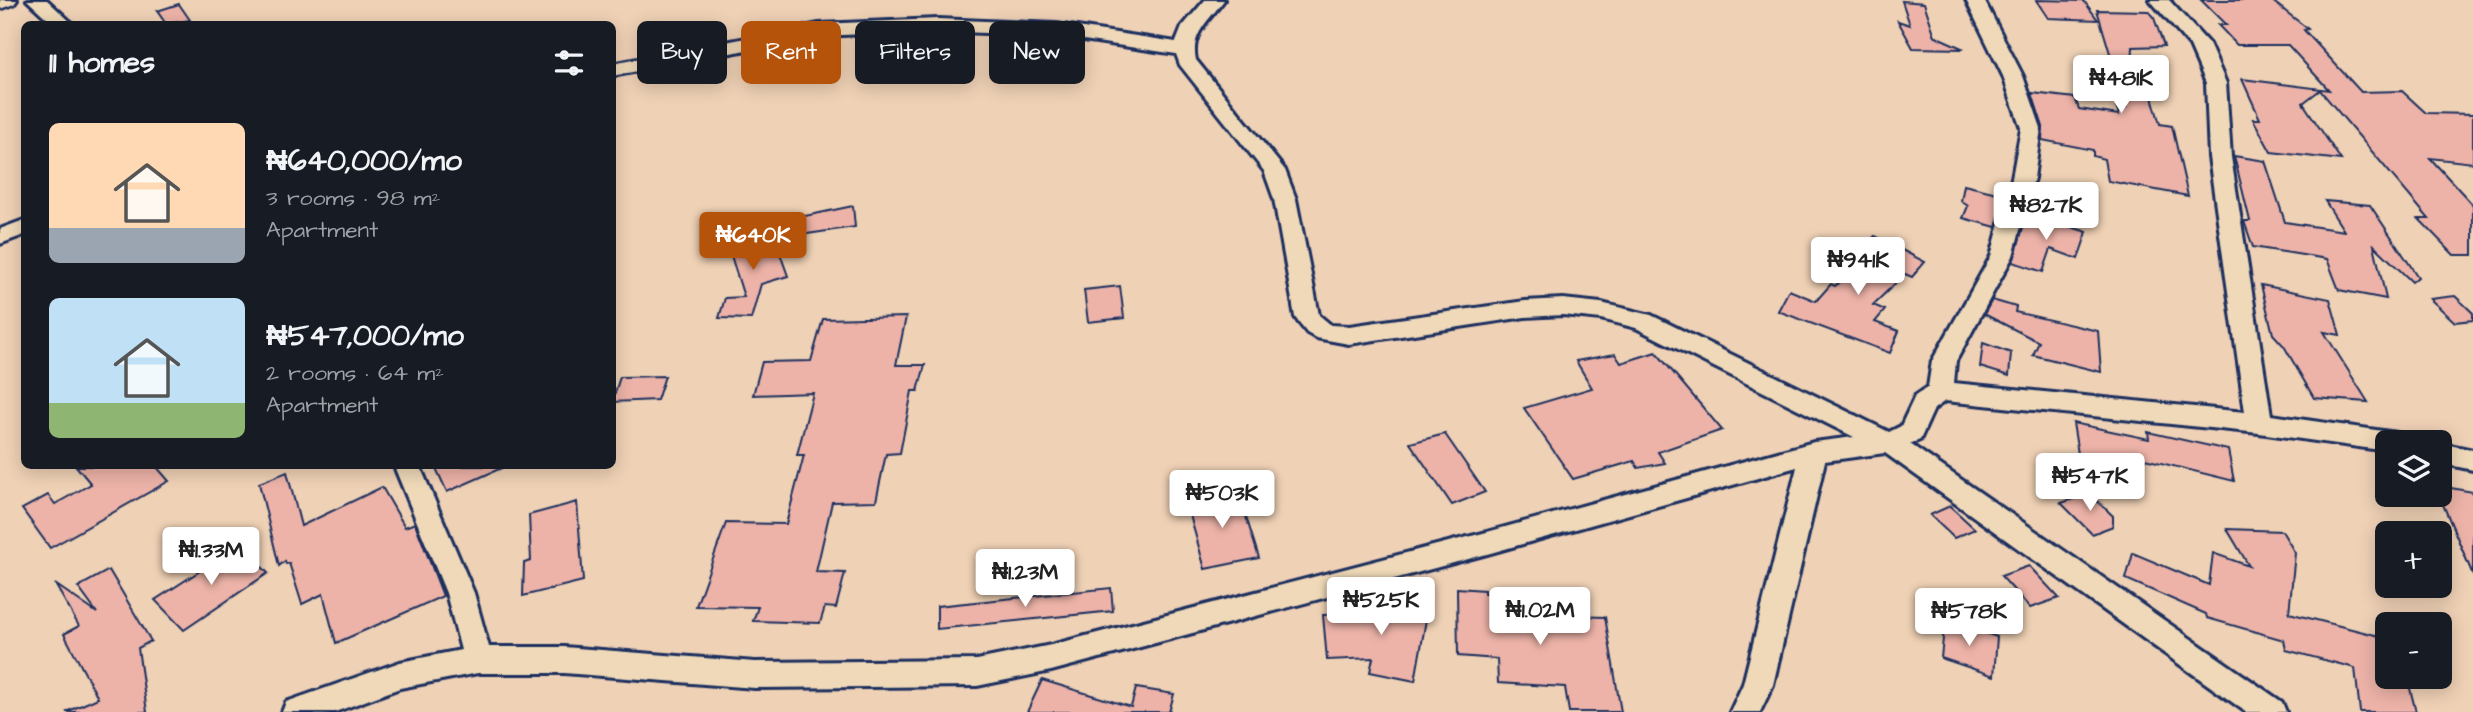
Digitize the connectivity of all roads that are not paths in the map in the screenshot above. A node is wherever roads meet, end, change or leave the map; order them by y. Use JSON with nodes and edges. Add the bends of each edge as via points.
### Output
{"nodes":[{"id":1,"x":8,"y":0,"type":"edge"},
{"id":2,"x":36,"y":0,"type":"edge"},
{"id":3,"x":1215,"y":0,"type":"edge"},
{"id":4,"x":1975,"y":0,"type":"edge"},
{"id":5,"x":2160,"y":0,"type":"edge"},
{"id":6,"x":0,"y":3,"type":"edge"},
{"id":7,"x":60,"y":21,"type":"edge"},
{"id":8,"x":1183,"y":49,"type":"junction"},
{"id":9,"x":616,"y":69,"type":"edge"},
{"id":10,"x":21,"y":228,"type":"edge"},
{"id":11,"x":0,"y":237,"type":"edge"},
{"id":12,"x":1940,"y":391,"type":"junction"},
{"id":13,"x":2259,"y":424,"type":"junction"},
{"id":14,"x":2375,"y":440,"type":"edge"},
{"id":15,"x":1889,"y":443,"type":"junction"},
{"id":16,"x":1814,"y":452,"type":"junction"},
{"id":17,"x":2452,"y":456,"type":"edge"},
{"id":18,"x":2473,"y":460,"type":"edge"},
{"id":19,"x":408,"y":469,"type":"edge"},
{"id":20,"x":478,"y":660,"type":"junction"},
{"id":21,"x":297,"y":712,"type":"edge"},
{"id":22,"x":1745,"y":712,"type":"edge"},
{"id":23,"x":2271,"y":712,"type":"edge"}],
"edges":[{"from":1,"to":6,"type":"street"},
{"from":2,"to":7,"type":"street"},
{"from":3,"to":8,"type":"street","via":[[1184,38]]},
{"from":4,"to":12,"type":"street","via":[[2013,76],[2031,128],[2002,256],[1944,361]]},
{"from":5,"to":13,"type":"street","via":[[2199,44],[2216,83],[2220,157]]},
{"from":8,"to":9,"type":"street","via":[[1057,30],[938,25],[819,30]]},
{"from":8,"to":15,"type":"street","via":[[1187,61],[1274,170],[1285,199],[1307,317],[1314,328],[1349,335],[1525,309],[1601,311],[1643,321]]},
{"from":10,"to":11,"type":"street"},
{"from":12,"to":13,"type":"street"},
{"from":12,"to":15,"type":"street","via":[[1924,403],[1911,433]]},
{"from":13,"to":14,"type":"street"},
{"from":15,"to":16,"type":"street"},
{"from":15,"to":23,"type":"street"},
{"from":16,"to":20,"type":"street","via":[[1461,550],[1051,658],[977,673],[755,676],[565,660]]},
{"from":16,"to":22,"type":"street","via":[[1758,685]]},
{"from":17,"to":18,"type":"street"},
{"from":19,"to":20,"type":"street","via":[[460,593]]},
{"from":20,"to":21,"type":"street","via":[[400,675]]}]}
